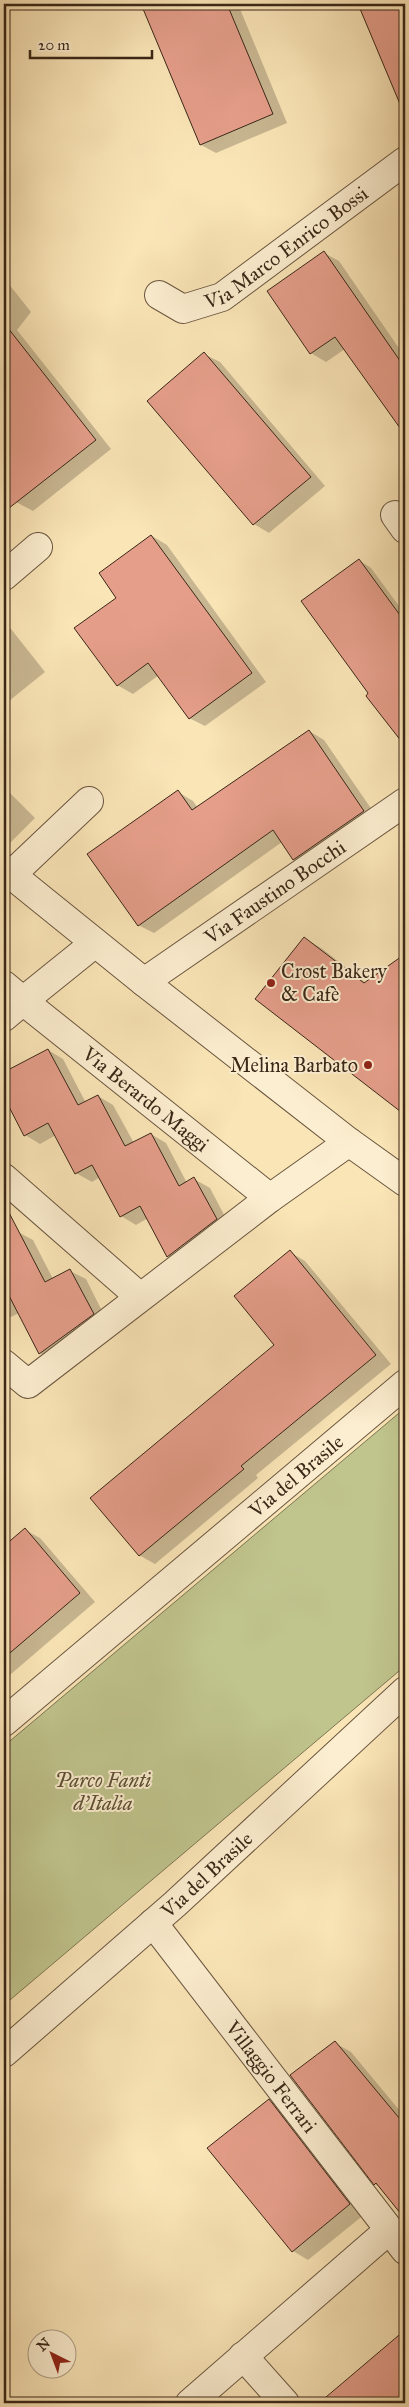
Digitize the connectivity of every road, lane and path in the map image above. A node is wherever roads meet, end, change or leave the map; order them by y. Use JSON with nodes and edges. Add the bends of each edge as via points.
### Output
{"nodes":[{"id":1,"x":405,"y":161,"type":"edge"},
{"id":2,"x":160,"y":295,"type":"dead end"},
{"id":3,"x":38,"y":547,"type":"dead end"},
{"id":4,"x":4,"y":576,"type":"edge"},
{"id":5,"x":89,"y":801,"type":"dead end"},
{"id":6,"x":405,"y":802,"type":"edge"},
{"id":7,"x":7,"y":872,"type":"edge"},
{"id":8,"x":95,"y":943,"type":"junction"},
{"id":9,"x":144,"y":982,"type":"junction"},
{"id":10,"x":10,"y":1001,"type":"edge"},
{"id":11,"x":349,"y":1142,"type":"junction"},
{"id":12,"x":4,"y":1178,"type":"edge"},
{"id":13,"x":405,"y":1182,"type":"edge"},
{"id":14,"x":270,"y":1198,"type":"junction"},
{"id":15,"x":140,"y":1297,"type":"junction"},
{"id":16,"x":4,"y":1364,"type":"edge"},
{"id":17,"x":405,"y":1384,"type":"edge"},
{"id":18,"x":405,"y":1691,"type":"edge"},
{"id":19,"x":4,"y":1722,"type":"edge"},
{"id":20,"x":153,"y":1923,"type":"junction"},
{"id":21,"x":4,"y":2052,"type":"edge"},
{"id":22,"x":397,"y":2240,"type":"edge"},
{"id":23,"x":243,"y":2356,"type":"junction"},
{"id":24,"x":190,"y":2403,"type":"edge"},
{"id":25,"x":285,"y":2403,"type":"edge"}],
"edges":[{"from":1,"to":2,"type":"street","name":"Via Marco Enrico Bossi","via":[[222,297],[183,309]]},
{"from":3,"to":4,"type":"street"},
{"from":5,"to":7,"type":"street"},
{"from":6,"to":9,"type":"street","name":"Via Faustino Bocchi"},
{"from":7,"to":8,"type":"street"},
{"from":8,"to":9,"type":"street"},
{"from":8,"to":10,"type":"street","name":"Via Berardo Maggi"},
{"from":9,"to":11,"type":"street"},
{"from":10,"to":14,"type":"street","name":"Via Berardo Maggi"},
{"from":11,"to":13,"type":"street"},
{"from":11,"to":14,"type":"street"},
{"from":12,"to":15,"type":"street"},
{"from":14,"to":15,"type":"street"},
{"from":15,"to":16,"type":"street","via":[[28,1384]]},
{"from":17,"to":19,"type":"street","name":"Via del Brasile"},
{"from":18,"to":20,"type":"street","name":"Via del Brasile"},
{"from":20,"to":21,"type":"street","name":"Via del Brasile"},
{"from":20,"to":22,"type":"street","name":"Villaggio Ferrari"},
{"from":22,"to":23,"type":"street","name":"Villaggio Ferrari"},
{"from":23,"to":24,"type":"street","name":"Villaggio Ferrari"},
{"from":23,"to":25,"type":"street"}]}
